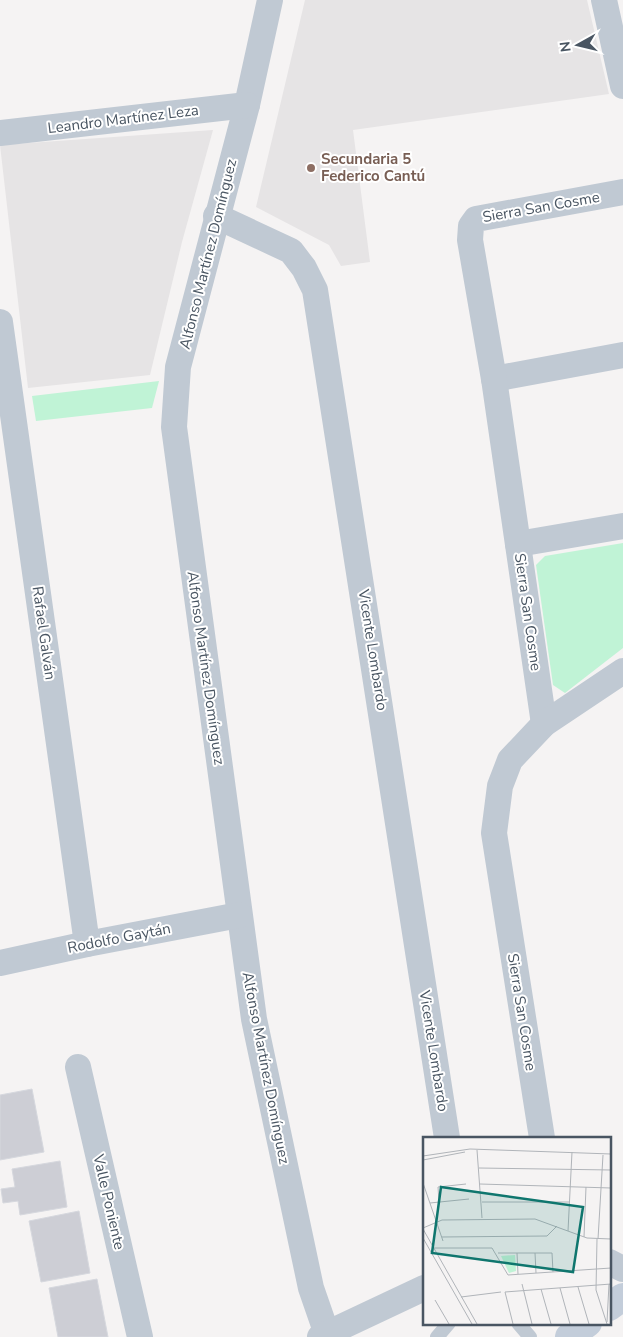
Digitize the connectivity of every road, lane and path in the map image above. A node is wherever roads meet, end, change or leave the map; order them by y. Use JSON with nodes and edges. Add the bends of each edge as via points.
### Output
{"nodes":[{"id":1,"x":270,"y":0,"type":"edge"},
{"id":2,"x":604,"y":0,"type":"edge"},
{"id":3,"x":623,"y":86,"type":"edge"},
{"id":4,"x":247,"y":105,"type":"junction"},
{"id":5,"x":0,"y":133,"type":"edge"},
{"id":6,"x":623,"y":192,"type":"edge"},
{"id":7,"x":216,"y":216,"type":"junction"},
{"id":8,"x":0,"y":322,"type":"edge"},
{"id":9,"x":623,"y":355,"type":"edge"},
{"id":10,"x":494,"y":379,"type":"junction"},
{"id":11,"x":623,"y":526,"type":"edge"},
{"id":12,"x":518,"y":544,"type":"junction"},
{"id":13,"x":623,"y":671,"type":"edge"},
{"id":14,"x":544,"y":724,"type":"junction"},
{"id":15,"x":238,"y":915,"type":"junction"},
{"id":16,"x":87,"y":944,"type":"junction"},
{"id":17,"x":0,"y":963,"type":"edge"},
{"id":18,"x":78,"y":1067,"type":"dead end"},
{"id":19,"x":447,"y":1137,"type":"edge"},
{"id":20,"x":542,"y":1137,"type":"edge"},
{"id":21,"x":610,"y":1262,"type":"edge"},
{"id":22,"x":623,"y":1269,"type":"edge"},
{"id":23,"x":423,"y":1288,"type":"edge"},
{"id":24,"x":623,"y":1296,"type":"edge"},
{"id":25,"x":610,"y":1306,"type":"edge"},
{"id":26,"x":448,"y":1324,"type":"edge"},
{"id":27,"x":519,"y":1324,"type":"edge"},
{"id":28,"x":324,"y":1336,"type":"edge"},
{"id":29,"x":140,"y":1337,"type":"edge"},
{"id":30,"x":437,"y":1337,"type":"edge"},
{"id":31,"x":530,"y":1337,"type":"edge"}],
"edges":[{"from":1,"to":4,"type":"street","name":"Alfonso Martínez Domínguez"},
{"from":2,"to":3,"type":"street"},
{"from":4,"to":5,"type":"street","name":"Leandro Martínez Leza"},
{"from":4,"to":7,"type":"street","name":"Alfonso Martínez Domínguez"},
{"from":6,"to":10,"type":"street","name":"Sierra San Cosme","via":[[476,219],[471,226],[470,240]]},
{"from":7,"to":15,"type":"street","name":"Alfonso Martínez Domínguez","via":[[178,367],[174,427]]},
{"from":7,"to":19,"type":"street","name":"Vicente Lombardo","via":[[291,251],[315,290]]},
{"from":8,"to":16,"type":"street","name":"Rafael Galván"},
{"from":9,"to":10,"type":"street"},
{"from":10,"to":12,"type":"street","name":"Sierra San Cosme"},
{"from":11,"to":12,"type":"street"},
{"from":12,"to":14,"type":"street","name":"Sierra San Cosme"},
{"from":13,"to":14,"type":"street"},
{"from":14,"to":20,"type":"street","name":"Sierra San Cosme","via":[[510,760],[500,786],[494,833]]},
{"from":15,"to":16,"type":"street","name":"Rodolfo Gaytán"},
{"from":15,"to":28,"type":"street","name":"Alfonso Martínez Domínguez","via":[[254,1019]]},
{"from":16,"to":17,"type":"street","name":"Rodolfo Gaytán"},
{"from":18,"to":29,"type":"street","name":"Valle Poniente"},
{"from":21,"to":22,"type":"street"},
{"from":23,"to":28,"type":"street"},
{"from":24,"to":25,"type":"main road"},
{"from":26,"to":30,"type":"lane"},
{"from":27,"to":31,"type":"lane"}]}
